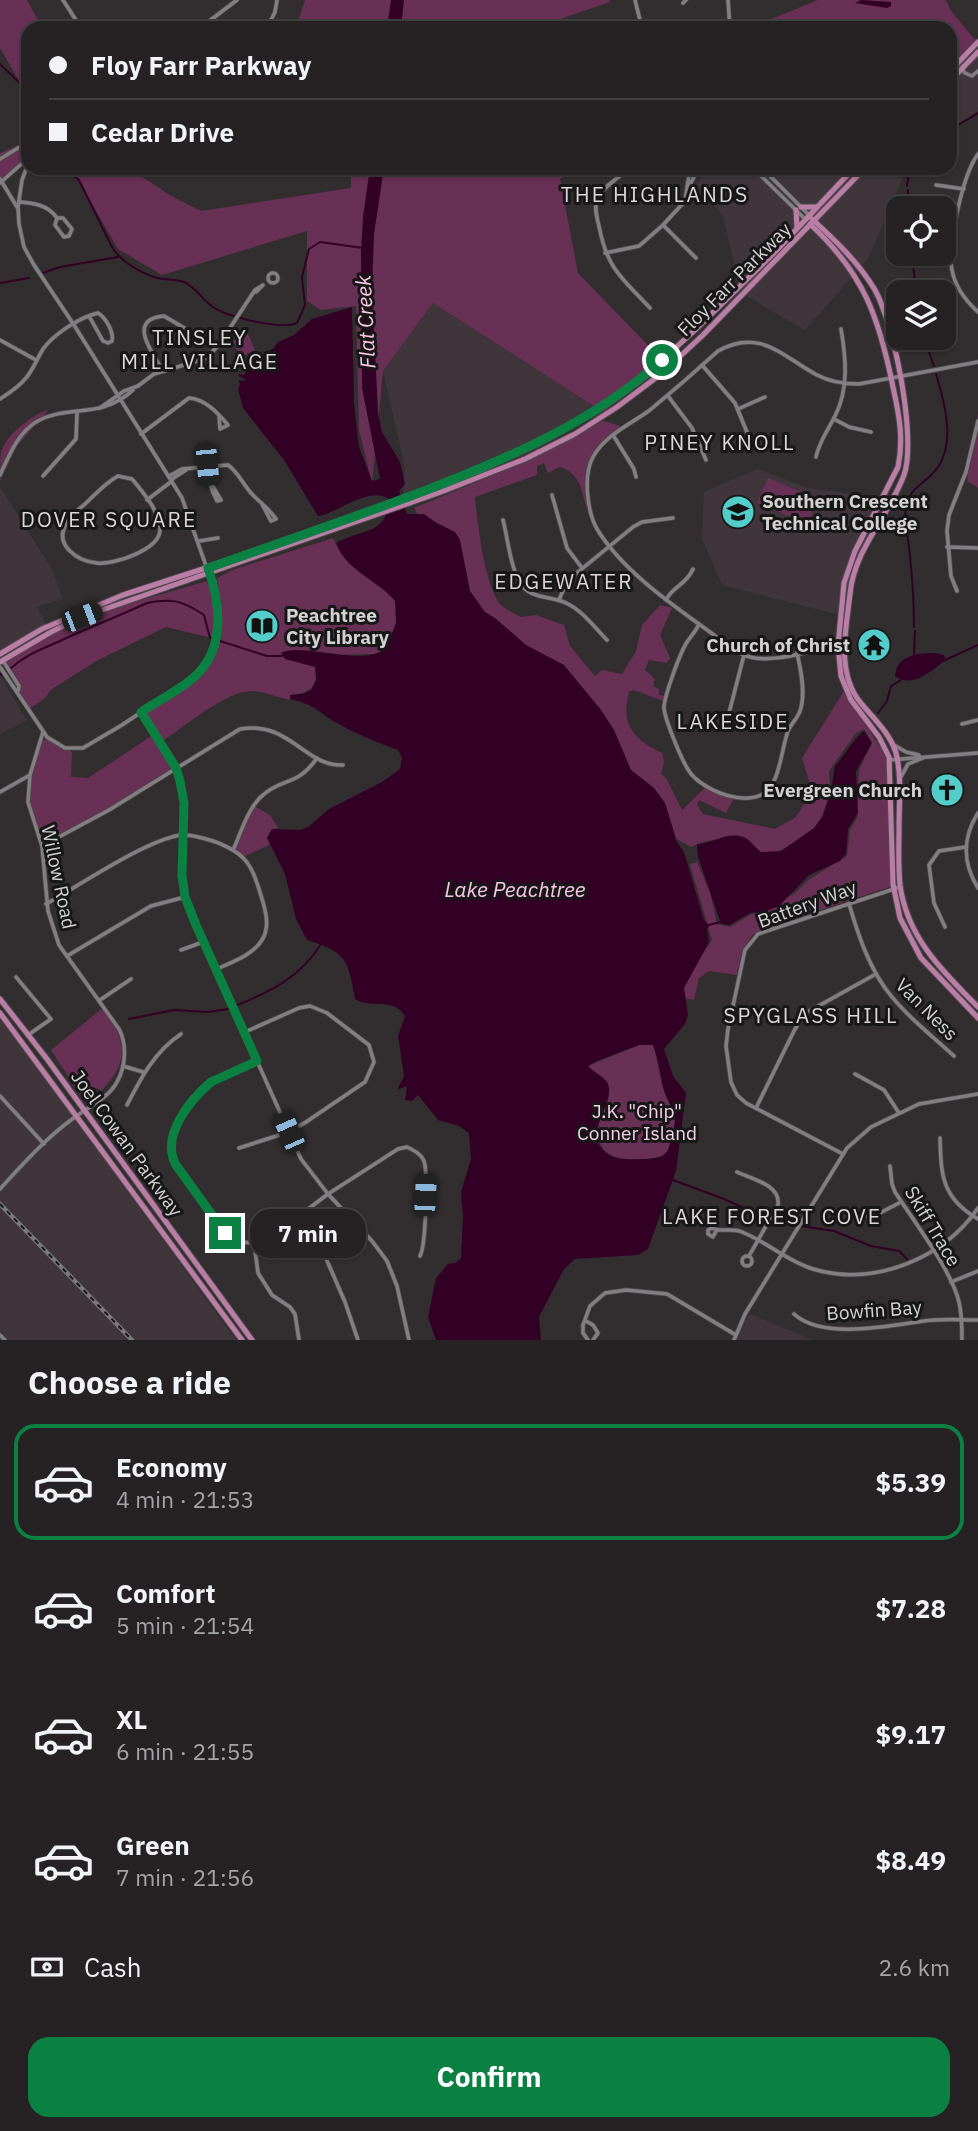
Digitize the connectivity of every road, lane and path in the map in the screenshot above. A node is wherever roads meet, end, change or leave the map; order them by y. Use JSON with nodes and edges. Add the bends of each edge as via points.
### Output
{"nodes":[{"id":1,"x":63,"y":0,"type":"edge"},
{"id":2,"x":237,"y":0,"type":"edge"},
{"id":3,"x":277,"y":0,"type":"edge"},
{"id":4,"x":635,"y":0,"type":"edge"},
{"id":5,"x":728,"y":0,"type":"edge"},
{"id":6,"x":76,"y":21,"type":"edge"},
{"id":7,"x":209,"y":21,"type":"edge"},
{"id":8,"x":270,"y":21,"type":"edge"},
{"id":9,"x":640,"y":21,"type":"edge"},
{"id":10,"x":730,"y":21,"type":"edge"},
{"id":11,"x":978,"y":42,"type":"edge"},
{"id":12,"x":978,"y":52,"type":"edge"},
{"id":13,"x":957,"y":64,"type":"edge"},
{"id":14,"x":962,"y":69,"type":"junction"},
{"id":15,"x":978,"y":71,"type":"edge"},
{"id":16,"x":957,"y":74,"type":"edge"},
{"id":17,"x":21,"y":146,"type":"edge"},
{"id":18,"x":978,"y":154,"type":"edge"},
{"id":19,"x":0,"y":159,"type":"edge"},
{"id":20,"x":21,"y":164,"type":"edge"},
{"id":21,"x":24,"y":175,"type":"edge"},
{"id":22,"x":622,"y":175,"type":"edge"},
{"id":23,"x":690,"y":175,"type":"edge"},
{"id":24,"x":695,"y":175,"type":"edge"},
{"id":25,"x":760,"y":175,"type":"edge"},
{"id":26,"x":769,"y":175,"type":"edge"},
{"id":27,"x":847,"y":175,"type":"edge"},
{"id":28,"x":858,"y":175,"type":"edge"},
{"id":29,"x":1,"y":181,"type":"edge"},
{"id":30,"x":936,"y":185,"type":"dead end"},
{"id":31,"x":689,"y":186,"type":"junction"},
{"id":32,"x":780,"y":186,"type":"junction"},
{"id":33,"x":964,"y":189,"type":"junction"},
{"id":34,"x":776,"y":191,"type":"junction"},
{"id":35,"x":18,"y":205,"type":"junction"},
{"id":36,"x":817,"y":207,"type":"junction"},
{"id":37,"x":799,"y":209,"type":"junction"},
{"id":38,"x":823,"y":213,"type":"junction"},
{"id":39,"x":807,"y":217,"type":"junction"},
{"id":40,"x":57,"y":218,"type":"junction"},
{"id":41,"x":813,"y":223,"type":"junction"},
{"id":42,"x":663,"y":225,"type":"junction"},
{"id":43,"x":799,"y":230,"type":"junction"},
{"id":44,"x":822,"y":231,"type":"junction"},
{"id":45,"x":605,"y":253,"type":"junction"},
{"id":46,"x":696,"y":258,"type":"dead end"},
{"id":47,"x":268,"y":281,"type":"dead end"},
{"id":48,"x":650,"y":308,"type":"dead end"},
{"id":49,"x":978,"y":312,"type":"edge"},
{"id":50,"x":89,"y":316,"type":"junction"},
{"id":51,"x":74,"y":325,"type":"junction"},
{"id":52,"x":841,"y":329,"type":"dead end"},
{"id":53,"x":191,"y":332,"type":"dead end"},
{"id":54,"x":0,"y":340,"type":"edge"},
{"id":55,"x":36,"y":360,"type":"junction"},
{"id":56,"x":978,"y":362,"type":"edge"},
{"id":57,"x":702,"y":365,"type":"junction"},
{"id":58,"x":163,"y":371,"type":"junction"},
{"id":59,"x":899,"y":377,"type":"junction"},
{"id":60,"x":891,"y":378,"type":"junction"},
{"id":61,"x":844,"y":384,"type":"junction"},
{"id":62,"x":667,"y":395,"type":"junction"},
{"id":63,"x":765,"y":397,"type":"dead end"},
{"id":64,"x":119,"y":398,"type":"junction"},
{"id":65,"x":0,"y":399,"type":"edge"},
{"id":66,"x":738,"y":409,"type":"junction"},
{"id":67,"x":78,"y":413,"type":"junction"},
{"id":68,"x":219,"y":415,"type":"dead end"},
{"id":69,"x":834,"y":419,"type":"junction"},
{"id":70,"x":978,"y":421,"type":"edge"},
{"id":71,"x":871,"y":432,"type":"dead end"},
{"id":72,"x":141,"y":434,"type":"junction"},
{"id":73,"x":613,"y":435,"type":"junction"},
{"id":74,"x":751,"y":442,"type":"dead end"},
{"id":75,"x":816,"y":457,"type":"dead end"},
{"id":76,"x":706,"y":460,"type":"dead end"},
{"id":77,"x":207,"y":465,"type":"junction"},
{"id":78,"x":0,"y":475,"type":"edge"},
{"id":79,"x":43,"y":476,"type":"dead end"},
{"id":80,"x":636,"y":477,"type":"dead end"},
{"id":81,"x":170,"y":479,"type":"junction"},
{"id":82,"x":209,"y":480,"type":"junction"},
{"id":83,"x":552,"y":495,"type":"dead end"},
{"id":84,"x":412,"y":499,"type":"junction"},
{"id":85,"x":147,"y":500,"type":"junction"},
{"id":86,"x":262,"y":504,"type":"junction"},
{"id":87,"x":673,"y":518,"type":"dead end"},
{"id":88,"x":503,"y":520,"type":"dead end"},
{"id":89,"x":218,"y":538,"type":"dead end"},
{"id":90,"x":199,"y":541,"type":"junction"},
{"id":91,"x":610,"y":545,"type":"junction"},
{"id":92,"x":947,"y":547,"type":"junction"},
{"id":93,"x":978,"y":548,"type":"edge"},
{"id":94,"x":582,"y":568,"type":"junction"},
{"id":95,"x":693,"y":569,"type":"dead end"},
{"id":96,"x":209,"y":571,"type":"junction"},
{"id":97,"x":957,"y":591,"type":"dead end"},
{"id":98,"x":559,"y":600,"type":"junction"},
{"id":99,"x":666,"y":600,"type":"junction"},
{"id":100,"x":699,"y":624,"type":"junction"},
{"id":101,"x":607,"y":640,"type":"dead end"},
{"id":102,"x":841,"y":646,"type":"junction"},
{"id":103,"x":797,"y":653,"type":"junction"},
{"id":104,"x":744,"y":655,"type":"junction"},
{"id":105,"x":1,"y":660,"type":"edge"},
{"id":106,"x":858,"y":704,"type":"junction"},
{"id":107,"x":141,"y":712,"type":"junction"},
{"id":108,"x":728,"y":717,"type":"dead end"},
{"id":109,"x":978,"y":720,"type":"edge"},
{"id":110,"x":962,"y":724,"type":"dead end"},
{"id":111,"x":43,"y":732,"type":"junction"},
{"id":112,"x":892,"y":743,"type":"junction"},
{"id":113,"x":978,"y":753,"type":"edge"},
{"id":114,"x":938,"y":755,"type":"junction"},
{"id":115,"x":317,"y":758,"type":"junction"},
{"id":116,"x":897,"y":759,"type":"junction"},
{"id":117,"x":889,"y":760,"type":"junction"},
{"id":118,"x":343,"y":765,"type":"dead end"},
{"id":119,"x":176,"y":768,"type":"junction"},
{"id":120,"x":30,"y":775,"type":"junction"},
{"id":121,"x":899,"y":791,"type":"junction"},
{"id":122,"x":0,"y":792,"type":"edge"},
{"id":123,"x":978,"y":813,"type":"edge"},
{"id":124,"x":183,"y":835,"type":"junction"},
{"id":125,"x":42,"y":846,"type":"junction"},
{"id":126,"x":966,"y":847,"type":"junction"},
{"id":127,"x":234,"y":848,"type":"junction"},
{"id":128,"x":897,"y":888,"type":"junction"},
{"id":129,"x":978,"y":888,"type":"edge"},
{"id":130,"x":185,"y":897,"type":"junction"},
{"id":131,"x":47,"y":904,"type":"junction"},
{"id":132,"x":849,"y":904,"type":"junction"},
{"id":133,"x":945,"y":927,"type":"dead end"},
{"id":134,"x":203,"y":942,"type":"junction"},
{"id":135,"x":181,"y":950,"type":"dead end"},
{"id":136,"x":67,"y":956,"type":"junction"},
{"id":137,"x":216,"y":969,"type":"junction"},
{"id":138,"x":876,"y":974,"type":"junction"},
{"id":139,"x":16,"y":977,"type":"dead end"},
{"id":140,"x":131,"y":979,"type":"dead end"},
{"id":141,"x":0,"y":999,"type":"edge"},
{"id":142,"x":100,"y":1000,"type":"junction"},
{"id":143,"x":978,"y":1007,"type":"edge"},
{"id":144,"x":0,"y":1013,"type":"edge"},
{"id":145,"x":978,"y":1018,"type":"edge"},
{"id":146,"x":244,"y":1032,"type":"junction"},
{"id":147,"x":181,"y":1034,"type":"dead end"},
{"id":148,"x":28,"y":1035,"type":"junction"},
{"id":149,"x":954,"y":1056,"type":"dead end"},
{"id":150,"x":257,"y":1061,"type":"junction"},
{"id":151,"x":123,"y":1066,"type":"junction"},
{"id":152,"x":143,"y":1072,"type":"junction"},
{"id":153,"x":855,"y":1074,"type":"dead end"},
{"id":154,"x":978,"y":1094,"type":"edge"},
{"id":155,"x":0,"y":1096,"type":"edge"},
{"id":156,"x":127,"y":1105,"type":"dead end"},
{"id":157,"x":756,"y":1108,"type":"junction"},
{"id":158,"x":84,"y":1111,"type":"junction"},
{"id":159,"x":899,"y":1113,"type":"junction"},
{"id":160,"x":77,"y":1116,"type":"junction"},
{"id":161,"x":289,"y":1132,"type":"junction"},
{"id":162,"x":940,"y":1138,"type":"dead end"},
{"id":163,"x":44,"y":1144,"type":"junction"},
{"id":164,"x":239,"y":1148,"type":"dead end"},
{"id":165,"x":843,"y":1154,"type":"junction"},
{"id":166,"x":890,"y":1166,"type":"dead end"},
{"id":167,"x":737,"y":1172,"type":"dead end"},
{"id":168,"x":0,"y":1189,"type":"edge"},
{"id":169,"x":328,"y":1194,"type":"junction"},
{"id":170,"x":901,"y":1202,"type":"junction"},
{"id":171,"x":978,"y":1208,"type":"edge"},
{"id":172,"x":300,"y":1216,"type":"junction"},
{"id":173,"x":847,"y":1216,"type":"dead end"},
{"id":174,"x":973,"y":1216,"type":"junction"},
{"id":175,"x":978,"y":1219,"type":"edge"},
{"id":176,"x":716,"y":1231,"type":"dead end"},
{"id":177,"x":758,"y":1241,"type":"junction"},
{"id":178,"x":254,"y":1243,"type":"junction"},
{"id":179,"x":932,"y":1250,"type":"junction"},
{"id":180,"x":783,"y":1255,"type":"junction"},
{"id":181,"x":421,"y":1256,"type":"dead end"},
{"id":182,"x":749,"y":1256,"type":"dead end"},
{"id":183,"x":978,"y":1271,"type":"edge"},
{"id":184,"x":951,"y":1282,"type":"junction"},
{"id":185,"x":793,"y":1314,"type":"dead end"},
{"id":186,"x":961,"y":1320,"type":"junction"},
{"id":187,"x":978,"y":1320,"type":"edge"},
{"id":188,"x":586,"y":1321,"type":"junction"},
{"id":189,"x":0,"y":1335,"type":"edge"},
{"id":190,"x":735,"y":1337,"type":"edge"},
{"id":191,"x":5,"y":1340,"type":"edge"},
{"id":192,"x":242,"y":1340,"type":"edge"},
{"id":193,"x":252,"y":1340,"type":"edge"},
{"id":194,"x":299,"y":1340,"type":"edge"},
{"id":195,"x":358,"y":1340,"type":"edge"},
{"id":196,"x":409,"y":1340,"type":"edge"},
{"id":197,"x":588,"y":1340,"type":"edge"},
{"id":198,"x":593,"y":1340,"type":"edge"},
{"id":199,"x":962,"y":1340,"type":"edge"}],
"edges":[{"from":1,"to":6,"type":"street"},
{"from":2,"to":7,"type":"street"},
{"from":3,"to":8,"type":"street"},
{"from":4,"to":9,"type":"street"},
{"from":5,"to":10,"type":"street"},
{"from":11,"to":13,"type":"main road"},
{"from":12,"to":14,"type":"main road"},
{"from":14,"to":15,"type":"street","via":[[972,76]]},
{"from":14,"to":16,"type":"main road"},
{"from":17,"to":19,"type":"street"},
{"from":18,"to":33,"type":"street"},
{"from":20,"to":29,"type":"street"},
{"from":21,"to":35,"type":"street"},
{"from":22,"to":45,"type":"street","via":[[597,198]]},
{"from":23,"to":31,"type":"street"},
{"from":24,"to":31,"type":"street"},
{"from":25,"to":34,"type":"street"},
{"from":26,"to":32,"type":"street"},
{"from":27,"to":36,"type":"main road","name":"Floy Farr Parkway"},
{"from":28,"to":38,"type":"main road","name":"Floy Farr Parkway"},
{"from":29,"to":35,"type":"street"},
{"from":30,"to":33,"type":"street"},
{"from":31,"to":42,"type":"street","via":[[685,201]]},
{"from":32,"to":34,"type":"street"},
{"from":32,"to":37,"type":"street"},
{"from":33,"to":49,"type":"street","via":[[951,268],[964,297]]},
{"from":34,"to":37,"type":"street"},
{"from":35,"to":40,"type":"street","via":[[47,207]]},
{"from":35,"to":51,"type":"street","via":[[21,236],[30,258]]},
{"from":36,"to":37,"type":"main road"},
{"from":36,"to":39,"type":"main road","name":"Floy Farr Parkway"},
{"from":37,"to":39,"type":"street"},
{"from":37,"to":43,"type":"main road"},
{"from":38,"to":41,"type":"main road","name":"Floy Farr Parkway"},
{"from":38,"to":44,"type":"main road"},
{"from":39,"to":41,"type":"main road"},
{"from":39,"to":43,"type":"main road","name":"Floy Farr Parkway"},
{"from":40,"to":40,"type":"street","via":[[55,225],[64,237],[69,236],[72,229],[63,218]]},
{"from":41,"to":43,"type":"main road","name":"Floy Farr Parkway"},
{"from":41,"to":44,"type":"main road"},
{"from":42,"to":45,"type":"street","via":[[639,247]]},
{"from":42,"to":46,"type":"street"},
{"from":43,"to":44,"type":"main road"},
{"from":43,"to":84,"type":"main road","name":"Floy Farr Parkway","via":[[646,375],[617,396],[528,447]]},
{"from":43,"to":84,"type":"main road","name":"Floy Farr Parkway","via":[[703,335],[617,407],[525,459]]},
{"from":44,"to":59,"type":"main road","via":[[851,258],[880,299]]},
{"from":44,"to":60,"type":"main road","via":[[871,303]]},
{"from":45,"to":48,"type":"street","via":[[613,269]]},
{"from":47,"to":58,"type":"street","via":[[207,358]]},
{"from":50,"to":50,"type":"street","via":[[103,341],[112,341],[102,315]]},
{"from":50,"to":51,"type":"street"},
{"from":51,"to":55,"type":"street","via":[[52,339]]},
{"from":51,"to":64,"type":"street"},
{"from":52,"to":61,"type":"street"},
{"from":53,"to":58,"type":"street","via":[[161,315],[147,324],[145,341]]},
{"from":54,"to":55,"type":"street"},
{"from":55,"to":65,"type":"street","via":[[26,379]]},
{"from":56,"to":59,"type":"street"},
{"from":57,"to":61,"type":"street","via":[[727,346],[762,344],[817,375]]},
{"from":57,"to":62,"type":"street"},
{"from":57,"to":66,"type":"street"},
{"from":58,"to":64,"type":"street"},
{"from":59,"to":60,"type":"street"},
{"from":59,"to":102,"type":"main road","via":[[908,422],[904,477],[856,568]]},
{"from":60,"to":61,"type":"street"},
{"from":60,"to":102,"type":"main road","via":[[901,453],[848,567],[841,599]]},
{"from":61,"to":69,"type":"street"},
{"from":62,"to":73,"type":"street"},
{"from":62,"to":76,"type":"street","via":[[692,428]]},
{"from":63,"to":66,"type":"street"},
{"from":64,"to":67,"type":"street"},
{"from":64,"to":72,"type":"street"},
{"from":66,"to":74,"type":"street"},
{"from":67,"to":78,"type":"street","via":[[34,424],[15,444]]},
{"from":67,"to":79,"type":"street","via":[[76,439]]},
{"from":68,"to":72,"type":"street","via":[[189,398]]},
{"from":69,"to":71,"type":"street"},
{"from":69,"to":75,"type":"street"},
{"from":70,"to":92,"type":"street","via":[[966,472],[949,515]]},
{"from":72,"to":81,"type":"street"},
{"from":73,"to":80,"type":"street"},
{"from":73,"to":91,"type":"street","via":[[596,452],[588,479],[592,516]]},
{"from":77,"to":81,"type":"street","via":[[187,468]]},
{"from":77,"to":82,"type":"street"},
{"from":77,"to":86,"type":"street","via":[[232,467]]},
{"from":81,"to":85,"type":"street"},
{"from":81,"to":90,"type":"street"},
{"from":82,"to":82,"type":"street","via":[[209,488],[217,501],[221,500]]},
{"from":83,"to":94,"type":"street","via":[[567,548]]},
{"from":84,"to":96,"type":"main road","name":"Floy Farr Parkway"},
{"from":85,"to":85,"type":"street","via":[[160,525],[151,547],[99,563],[72,554],[66,546],[63,531],[68,521],[113,478],[132,479]]},
{"from":86,"to":86,"type":"street","via":[[267,505],[275,519],[271,521]]},
{"from":87,"to":91,"type":"street","via":[[638,524]]},
{"from":88,"to":98,"type":"street","via":[[520,583],[529,591]]},
{"from":89,"to":90,"type":"street"},
{"from":90,"to":96,"type":"street"},
{"from":91,"to":94,"type":"street"},
{"from":91,"to":99,"type":"street"},
{"from":92,"to":93,"type":"street"},
{"from":92,"to":97,"type":"street"},
{"from":94,"to":98,"type":"street","via":[[567,582]]},
{"from":95,"to":99,"type":"street"},
{"from":96,"to":105,"type":"main road","name":"Floy Farr Parkway","via":[[86,609],[43,629]]},
{"from":96,"to":107,"type":"street","via":[[219,626],[207,661],[193,678]]},
{"from":98,"to":101,"type":"street","via":[[574,607]]},
{"from":99,"to":100,"type":"street"},
{"from":100,"to":103,"type":"street","via":[[676,668],[665,716],[689,771],[725,794],[758,797],[774,782],[789,726],[800,712],[802,679]]},
{"from":100,"to":104,"type":"street"},
{"from":102,"to":103,"type":"street"},
{"from":102,"to":106,"type":"main road","via":[[841,676]]},
{"from":103,"to":104,"type":"street","via":[[762,659]]},
{"from":104,"to":108,"type":"street"},
{"from":105,"to":111,"type":"street"},
{"from":106,"to":112,"type":"main road"},
{"from":106,"to":117,"type":"main road"},
{"from":107,"to":111,"type":"street","via":[[83,748],[62,747]]},
{"from":107,"to":119,"type":"street"},
{"from":109,"to":110,"type":"street"},
{"from":111,"to":120,"type":"street","name":"Willow Road"},
{"from":112,"to":114,"type":"street","via":[[911,754]]},
{"from":112,"to":116,"type":"main road"},
{"from":113,"to":114,"type":"street"},
{"from":114,"to":116,"type":"street"},
{"from":114,"to":121,"type":"street","via":[[908,764]]},
{"from":115,"to":118,"type":"street"},
{"from":115,"to":119,"type":"street","via":[[279,734],[246,728],[230,733]]},
{"from":115,"to":127,"type":"street","via":[[304,775],[258,799]]},
{"from":116,"to":117,"type":"street"},
{"from":116,"to":121,"type":"main road"},
{"from":117,"to":128,"type":"main road"},
{"from":119,"to":124,"type":"street","via":[[184,803]]},
{"from":119,"to":125,"type":"street"},
{"from":120,"to":122,"type":"street"},
{"from":120,"to":125,"type":"street","name":"Willow Road","via":[[29,809]]},
{"from":121,"to":128,"type":"main road"},
{"from":123,"to":126,"type":"street"},
{"from":124,"to":127,"type":"street"},
{"from":124,"to":130,"type":"street"},
{"from":124,"to":131,"type":"street","via":[[148,846]]},
{"from":125,"to":131,"type":"street","name":"Willow Road"},
{"from":126,"to":129,"type":"street","via":[[968,869]]},
{"from":126,"to":133,"type":"street","via":[[939,851],[929,865],[934,903]]},
{"from":127,"to":137,"type":"street","via":[[251,869],[267,925],[256,947]]},
{"from":128,"to":132,"type":"street","name":"Battery Way"},
{"from":128,"to":143,"type":"main road","via":[[919,940],[938,967]]},
{"from":128,"to":145,"type":"main road","via":[[900,918],[922,958]]},
{"from":130,"to":134,"type":"street"},
{"from":130,"to":136,"type":"street","via":[[151,906]]},
{"from":131,"to":136,"type":"street","name":"Willow Road","via":[[54,932]]},
{"from":132,"to":138,"type":"street","name":"Van Ness"},
{"from":132,"to":157,"type":"street","name":"Battery Way","via":[[758,934],[745,950],[726,1050],[733,1089]]},
{"from":134,"to":135,"type":"street"},
{"from":134,"to":137,"type":"street"},
{"from":136,"to":142,"type":"street","name":"Willow Road"},
{"from":137,"to":146,"type":"street"},
{"from":138,"to":149,"type":"street","name":"Van Ness","via":[[910,1015]]},
{"from":138,"to":157,"type":"street","via":[[804,1014]]},
{"from":139,"to":148,"type":"street","via":[[51,1018]]},
{"from":140,"to":142,"type":"street"},
{"from":141,"to":148,"type":"main road","name":"Joel Cowan Parkway"},
{"from":142,"to":151,"type":"street","name":"Willow Road","via":[[122,1033]]},
{"from":144,"to":160,"type":"main road","name":"Joel Cowan Parkway"},
{"from":146,"to":150,"type":"street"},
{"from":146,"to":161,"type":"street","via":[[310,1006],[327,1013],[369,1045],[374,1062],[365,1082]]},
{"from":147,"to":152,"type":"street"},
{"from":148,"to":158,"type":"main road","name":"Joel Cowan Parkway"},
{"from":150,"to":161,"type":"street"},
{"from":150,"to":178,"type":"street","via":[[211,1082],[199,1093],[170,1147],[176,1165],[222,1229],[239,1242]]},
{"from":151,"to":152,"type":"street"},
{"from":151,"to":158,"type":"street","via":[[114,1087]]},
{"from":152,"to":156,"type":"street"},
{"from":153,"to":159,"type":"street","via":[[884,1090]]},
{"from":154,"to":159,"type":"street","via":[[933,1100]]},
{"from":155,"to":163,"type":"street"},
{"from":157,"to":165,"type":"street","name":"Battery Way"},
{"from":158,"to":160,"type":"street"},
{"from":158,"to":193,"type":"main road","name":"Joel Cowan Parkway"},
{"from":159,"to":165,"type":"street","via":[[871,1127]]},
{"from":160,"to":163,"type":"street"},
{"from":160,"to":192,"type":"main road","name":"Joel Cowan Parkway"},
{"from":161,"to":164,"type":"street"},
{"from":161,"to":169,"type":"street","via":[[308,1170]]},
{"from":162,"to":174,"type":"street","via":[[944,1184],[953,1200]]},
{"from":163,"to":168,"type":"street"},
{"from":165,"to":180,"type":"street"},
{"from":166,"to":170,"type":"street","name":"Skiff Trace"},
{"from":167,"to":177,"type":"street","via":[[766,1185],[779,1201]]},
{"from":169,"to":172,"type":"street"},
{"from":169,"to":181,"type":"street","via":[[398,1149],[415,1151],[427,1171]]},
{"from":169,"to":196,"type":"street","via":[[387,1261]]},
{"from":170,"to":173,"type":"street","via":[[874,1216]]},
{"from":170,"to":179,"type":"street","name":"Skiff Trace"},
{"from":171,"to":174,"type":"street"},
{"from":172,"to":178,"type":"street"},
{"from":172,"to":195,"type":"street","via":[[318,1240]]},
{"from":174,"to":175,"type":"street"},
{"from":174,"to":179,"type":"street","via":[[957,1234]]},
{"from":176,"to":177,"type":"street","via":[[739,1230]]},
{"from":177,"to":180,"type":"street"},
{"from":177,"to":182,"type":"street"},
{"from":178,"to":194,"type":"street","via":[[258,1273],[272,1295],[295,1314]]},
{"from":179,"to":180,"type":"street","via":[[911,1263],[882,1271],[834,1273]]},
{"from":179,"to":184,"type":"street","name":"Skiff Trace"},
{"from":180,"to":190,"type":"street"},
{"from":183,"to":184,"type":"street"},
{"from":184,"to":186,"type":"street","name":"Skiff Trace"},
{"from":185,"to":186,"type":"street","name":"Bowfin Bay","via":[[822,1328]]},
{"from":186,"to":187,"type":"street","name":"Bowfin Bay"},
{"from":186,"to":199,"type":"street","name":"Skiff Trace"},
{"from":188,"to":190,"type":"street","via":[[590,1306],[605,1293],[649,1291],[676,1298]]},
{"from":188,"to":197,"type":"street","via":[[583,1333]]},
{"from":188,"to":198,"type":"street","via":[[596,1329]]},
{"from":189,"to":191,"type":"street"}]}
